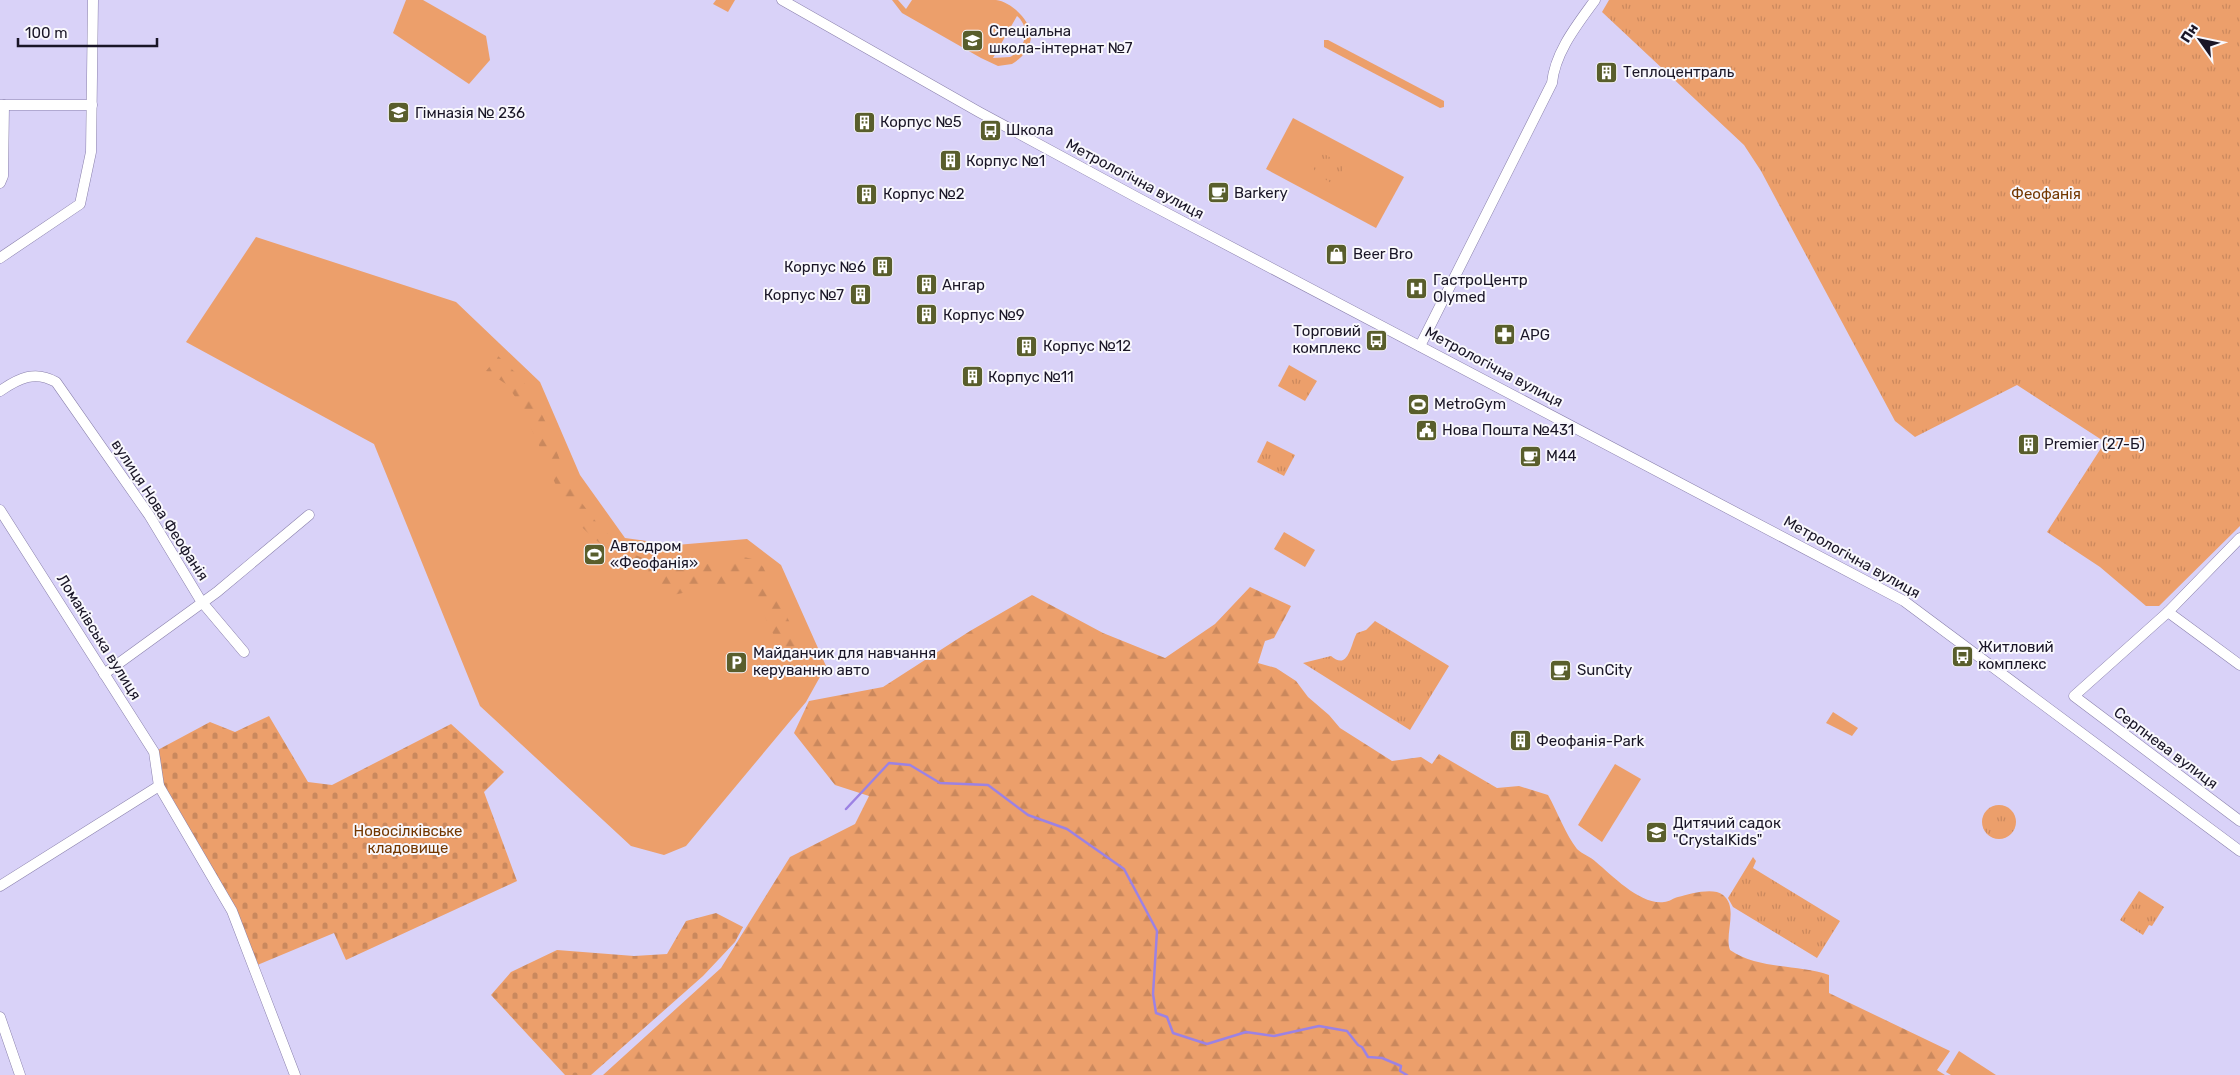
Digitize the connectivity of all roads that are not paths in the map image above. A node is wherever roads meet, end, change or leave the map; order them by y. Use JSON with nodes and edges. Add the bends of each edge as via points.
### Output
{"nodes":[{"id":1,"x":94,"y":0,"type":"edge"},
{"id":2,"x":782,"y":0,"type":"edge"},
{"id":3,"x":1594,"y":0,"type":"edge"},
{"id":4,"x":2,"y":105,"type":"edge"},
{"id":5,"x":92,"y":106,"type":"junction"},
{"id":6,"x":0,"y":183,"type":"edge"},
{"id":7,"x":0,"y":258,"type":"edge"},
{"id":8,"x":1420,"y":346,"type":"junction"},
{"id":9,"x":0,"y":391,"type":"edge"},
{"id":10,"x":0,"y":510,"type":"edge"},
{"id":11,"x":309,"y":515,"type":"dead end"},
{"id":12,"x":2240,"y":538,"type":"edge"},
{"id":13,"x":201,"y":602,"type":"junction"},
{"id":14,"x":2168,"y":612,"type":"junction"},
{"id":15,"x":244,"y":652,"type":"dead end"},
{"id":16,"x":2240,"y":666,"type":"edge"},
{"id":17,"x":104,"y":674,"type":"junction"},
{"id":18,"x":159,"y":786,"type":"junction"},
{"id":19,"x":2240,"y":821,"type":"edge"},
{"id":20,"x":2240,"y":851,"type":"edge"},
{"id":21,"x":0,"y":886,"type":"edge"},
{"id":22,"x":0,"y":1017,"type":"edge"},
{"id":23,"x":20,"y":1075,"type":"edge"},
{"id":24,"x":295,"y":1075,"type":"edge"}],
"edges":[{"from":1,"to":5,"type":"street"},
{"from":2,"to":8,"type":"street","name":"Метрологічна вулиця","via":[[979,112]]},
{"from":3,"to":8,"type":"street","via":[[1554,67],[1552,83]]},
{"from":4,"to":5,"type":"street"},
{"from":4,"to":6,"type":"street","via":[[3,176]]},
{"from":5,"to":7,"type":"street","via":[[91,152],[80,204]]},
{"from":8,"to":20,"type":"street","name":"Метрологічна вулиця","via":[[1904,601]]},
{"from":9,"to":13,"type":"street","name":"вулиця Нова Феофанія","via":[[18,378],[45,376],[56,382],[149,515]]},
{"from":10,"to":17,"type":"street","name":"Ломаківська вулиця"},
{"from":11,"to":13,"type":"street"},
{"from":12,"to":14,"type":"street"},
{"from":13,"to":15,"type":"street","name":"вулиця Нова Феофанія"},
{"from":13,"to":17,"type":"street"},
{"from":14,"to":16,"type":"street"},
{"from":14,"to":19,"type":"street","name":"Серпнева вулиця","via":[[2074,694],[2075,698]]},
{"from":17,"to":18,"type":"street","name":"Ломаківська вулиця","via":[[154,752]]},
{"from":18,"to":21,"type":"street"},
{"from":18,"to":24,"type":"street","via":[[232,911]]},
{"from":22,"to":23,"type":"street"}]}
